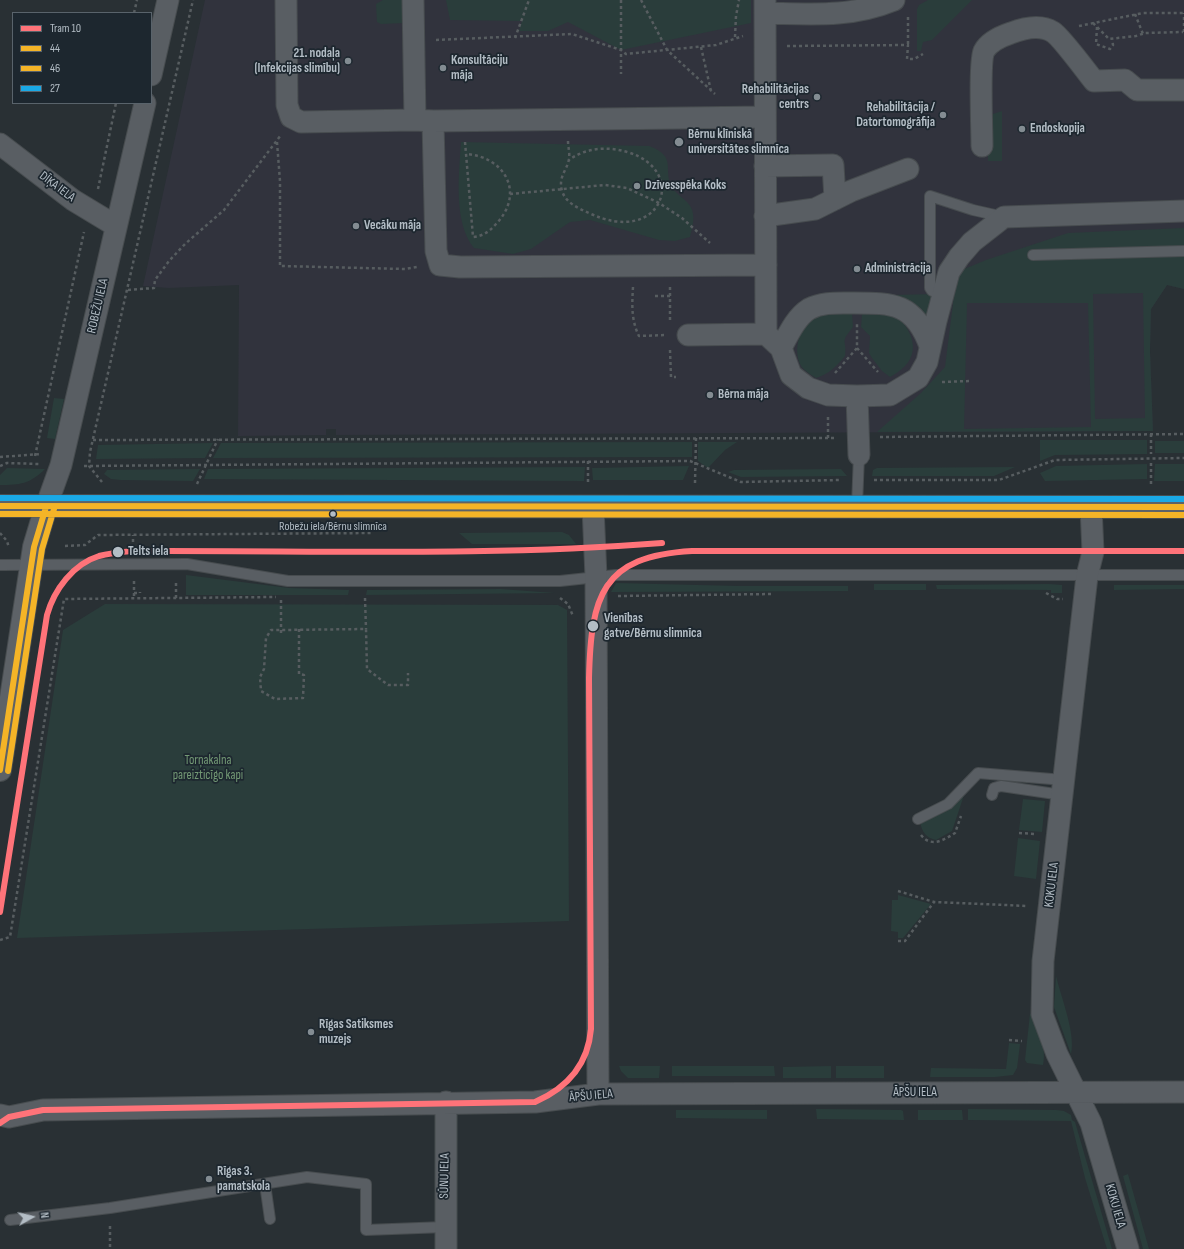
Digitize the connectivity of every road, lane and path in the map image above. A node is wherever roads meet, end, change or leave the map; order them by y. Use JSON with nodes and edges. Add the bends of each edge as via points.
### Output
{"nodes":[{"id":1,"x":137,"y":0,"type":"edge"},
{"id":2,"x":168,"y":0,"type":"edge"},
{"id":3,"x":193,"y":0,"type":"edge"},
{"id":4,"x":286,"y":0,"type":"edge"},
{"id":5,"x":413,"y":0,"type":"edge"},
{"id":6,"x":529,"y":0,"type":"edge"},
{"id":7,"x":621,"y":0,"type":"edge"},
{"id":8,"x":641,"y":0,"type":"edge"},
{"id":9,"x":739,"y":0,"type":"edge"},
{"id":10,"x":901,"y":7,"type":"edge"},
{"id":11,"x":134,"y":12,"type":"edge"},
{"id":12,"x":1184,"y":13,"type":"edge"},
{"id":13,"x":1135,"y":14,"type":"junction"},
{"id":14,"x":765,"y":23,"type":"edge"},
{"id":15,"x":1093,"y":23,"type":"junction"},
{"id":16,"x":1097,"y":27,"type":"junction"},
{"id":17,"x":1053,"y":32,"type":"junction"},
{"id":18,"x":1184,"y":32,"type":"edge"},
{"id":19,"x":1143,"y":34,"type":"junction"},
{"id":20,"x":735,"y":37,"type":"junction"},
{"id":21,"x":515,"y":38,"type":"junction"},
{"id":22,"x":1112,"y":38,"type":"junction"},
{"id":23,"x":414,"y":40,"type":"junction"},
{"id":24,"x":908,"y":45,"type":"junction"},
{"id":25,"x":701,"y":47,"type":"junction"},
{"id":26,"x":621,"y":50,"type":"junction"},
{"id":27,"x":667,"y":50,"type":"junction"},
{"id":28,"x":923,"y":54,"type":"dead end"},
{"id":29,"x":152,"y":71,"type":"edge"},
{"id":30,"x":621,"y":74,"type":"dead end"},
{"id":31,"x":1184,"y":90,"type":"edge"},
{"id":32,"x":711,"y":91,"type":"junction"},
{"id":33,"x":116,"y":104,"type":"edge"},
{"id":34,"x":145,"y":104,"type":"edge"},
{"id":35,"x":765,"y":117,"type":"junction"},
{"id":36,"x":291,"y":118,"type":"junction"},
{"id":37,"x":740,"y":118,"type":"junction"},
{"id":38,"x":424,"y":120,"type":"junction"},
{"id":39,"x":277,"y":142,"type":"junction"},
{"id":40,"x":568,"y":143,"type":"dead end"},
{"id":41,"x":0,"y":144,"type":"edge"},
{"id":42,"x":465,"y":144,"type":"dead end"},
{"id":43,"x":982,"y":146,"type":"dead end"},
{"id":44,"x":466,"y":154,"type":"junction"},
{"id":45,"x":569,"y":160,"type":"junction"},
{"id":46,"x":765,"y":166,"type":"junction"},
{"id":47,"x":908,"y":169,"type":"dead end"},
{"id":48,"x":562,"y":190,"type":"junction"},
{"id":49,"x":510,"y":194,"type":"junction"},
{"id":50,"x":835,"y":200,"type":"junction"},
{"id":51,"x":659,"y":203,"type":"junction"},
{"id":52,"x":89,"y":210,"type":"junction"},
{"id":53,"x":1184,"y":210,"type":"edge"},
{"id":54,"x":766,"y":216,"type":"junction"},
{"id":55,"x":1004,"y":217,"type":"junction"},
{"id":56,"x":116,"y":226,"type":"junction"},
{"id":57,"x":1184,"y":251,"type":"edge"},
{"id":58,"x":1033,"y":255,"type":"dead end"},
{"id":59,"x":440,"y":265,"type":"junction"},
{"id":60,"x":734,"y":265,"type":"junction"},
{"id":61,"x":766,"y":265,"type":"junction"},
{"id":62,"x":669,"y":266,"type":"junction"},
{"id":63,"x":635,"y":267,"type":"junction"},
{"id":64,"x":128,"y":290,"type":"junction"},
{"id":65,"x":102,"y":292,"type":"junction"},
{"id":66,"x":943,"y":292,"type":"junction"},
{"id":67,"x":655,"y":296,"type":"dead end"},
{"id":68,"x":670,"y":296,"type":"junction"},
{"id":69,"x":857,"y":303,"type":"junction"},
{"id":70,"x":664,"y":335,"type":"dead end"},
{"id":71,"x":679,"y":335,"type":"junction"},
{"id":72,"x":774,"y":341,"type":"junction"},
{"id":73,"x":930,"y":346,"type":"junction"},
{"id":74,"x":676,"y":377,"type":"dead end"},
{"id":75,"x":970,"y":381,"type":"dead end"},
{"id":76,"x":941,"y":382,"type":"dead end"},
{"id":77,"x":828,"y":394,"type":"junction"},
{"id":78,"x":857,"y":396,"type":"junction"},
{"id":79,"x":1151,"y":434,"type":"junction"},
{"id":80,"x":1184,"y":434,"type":"edge"},
{"id":81,"x":696,"y":438,"type":"junction"},
{"id":82,"x":828,"y":438,"type":"junction"},
{"id":83,"x":218,"y":439,"type":"junction"},
{"id":84,"x":93,"y":440,"type":"junction"},
{"id":85,"x":859,"y":446,"type":"junction"},
{"id":86,"x":47,"y":453,"type":"dead end"},
{"id":87,"x":1151,"y":454,"type":"dead end"},
{"id":88,"x":34,"y":456,"type":"junction"},
{"id":89,"x":0,"y":457,"type":"edge"},
{"id":90,"x":1184,"y":458,"type":"edge"},
{"id":91,"x":588,"y":461,"type":"junction"},
{"id":92,"x":1151,"y":463,"type":"dead end"},
{"id":93,"x":42,"y":464,"type":"dead end"},
{"id":94,"x":206,"y":464,"type":"junction"},
{"id":95,"x":696,"y":464,"type":"junction"},
{"id":96,"x":0,"y":466,"type":"edge"},
{"id":97,"x":77,"y":466,"type":"dead end"},
{"id":98,"x":89,"y":466,"type":"junction"},
{"id":99,"x":1031,"y":469,"type":"dead end"},
{"id":100,"x":716,"y":472,"type":"dead end"},
{"id":101,"x":102,"y":482,"type":"dead end"},
{"id":102,"x":695,"y":483,"type":"dead end"},
{"id":103,"x":1151,"y":484,"type":"dead end"},
{"id":104,"x":196,"y":485,"type":"dead end"},
{"id":105,"x":588,"y":485,"type":"dead end"},
{"id":106,"x":0,"y":506,"type":"edge"},
{"id":107,"x":46,"y":506,"type":"junction"},
{"id":108,"x":857,"y":506,"type":"junction"},
{"id":109,"x":1091,"y":506,"type":"junction"},
{"id":110,"x":1184,"y":506,"type":"edge"},
{"id":111,"x":593,"y":507,"type":"junction"},
{"id":112,"x":0,"y":533,"type":"edge"},
{"id":113,"x":373,"y":533,"type":"dead end"},
{"id":114,"x":58,"y":546,"type":"dead end"},
{"id":115,"x":9,"y":551,"type":"dead end"},
{"id":116,"x":0,"y":565,"type":"edge"},
{"id":117,"x":31,"y":566,"type":"junction"},
{"id":118,"x":1184,"y":575,"type":"edge"},
{"id":119,"x":596,"y":576,"type":"junction"},
{"id":120,"x":1087,"y":576,"type":"junction"},
{"id":121,"x":140,"y":592,"type":"dead end"},
{"id":122,"x":134,"y":593,"type":"dead end"},
{"id":123,"x":365,"y":597,"type":"dead end"},
{"id":124,"x":281,"y":598,"type":"dead end"},
{"id":125,"x":64,"y":599,"type":"dead end"},
{"id":126,"x":366,"y":628,"type":"junction"},
{"id":127,"x":299,"y":629,"type":"junction"},
{"id":128,"x":281,"y":630,"type":"junction"},
{"id":129,"x":281,"y":633,"type":"dead end"},
{"id":130,"x":408,"y":672,"type":"dead end"},
{"id":131,"x":0,"y":770,"type":"edge"},
{"id":132,"x":1063,"y":787,"type":"junction"},
{"id":133,"x":992,"y":795,"type":"dead end"},
{"id":134,"x":918,"y":819,"type":"dead end"},
{"id":135,"x":1019,"y":833,"type":"dead end"},
{"id":136,"x":1023,"y":833,"type":"dead end"},
{"id":137,"x":898,"y":891,"type":"dead end"},
{"id":138,"x":934,"y":902,"type":"junction"},
{"id":139,"x":1033,"y":906,"type":"dead end"},
{"id":140,"x":0,"y":940,"type":"edge"},
{"id":141,"x":898,"y":941,"type":"dead end"},
{"id":142,"x":1009,"y":1040,"type":"dead end"},
{"id":143,"x":1022,"y":1041,"type":"dead end"},
{"id":144,"x":1076,"y":1092,"type":"junction"},
{"id":145,"x":1184,"y":1092,"type":"edge"},
{"id":146,"x":598,"y":1094,"type":"junction"},
{"id":147,"x":446,"y":1102,"type":"junction"},
{"id":148,"x":0,"y":1116,"type":"edge"},
{"id":149,"x":265,"y":1184,"type":"junction"},
{"id":150,"x":110,"y":1208,"type":"junction"},
{"id":151,"x":270,"y":1218,"type":"dead end"},
{"id":152,"x":10,"y":1220,"type":"dead end"},
{"id":153,"x":445,"y":1227,"type":"junction"},
{"id":154,"x":110,"y":1249,"type":"edge"},
{"id":155,"x":446,"y":1249,"type":"edge"},
{"id":156,"x":1128,"y":1249,"type":"edge"}],
"edges":[{"from":1,"to":11,"type":"path"},
{"from":2,"to":29,"type":"street"},
{"from":3,"to":64,"type":"path"},
{"from":4,"to":36,"type":"street","via":[[287,105]]},
{"from":5,"to":23,"type":"street"},
{"from":6,"to":21,"type":"path"},
{"from":7,"to":26,"type":"path"},
{"from":8,"to":27,"type":"path"},
{"from":9,"to":20,"type":"path"},
{"from":10,"to":14,"type":"street"},
{"from":10,"to":24,"type":"path"},
{"from":12,"to":13,"type":"path"},
{"from":12,"to":18,"type":"path"},
{"from":13,"to":15,"type":"path"},
{"from":13,"to":19,"type":"path"},
{"from":14,"to":20,"type":"path"},
{"from":14,"to":24,"type":"path"},
{"from":14,"to":35,"type":"street"},
{"from":15,"to":16,"type":"path"},
{"from":15,"to":17,"type":"path"},
{"from":16,"to":22,"type":"path","via":[[1109,39]]},
{"from":16,"to":22,"type":"path","via":[[1096,44],[1110,49],[1113,45]]},
{"from":17,"to":31,"type":"street","via":[[1094,81],[1124,80],[1137,90]]},
{"from":17,"to":43,"type":"street","via":[[1038,27],[1019,30],[991,43],[984,52]]},
{"from":18,"to":19,"type":"path"},
{"from":19,"to":22,"type":"path"},
{"from":20,"to":25,"type":"path","via":[[716,45]]},
{"from":21,"to":23,"type":"path"},
{"from":21,"to":26,"type":"path","via":[[572,34]]},
{"from":23,"to":38,"type":"street"},
{"from":24,"to":28,"type":"path","via":[[907,59],[914,59]]},
{"from":25,"to":27,"type":"path"},
{"from":25,"to":32,"type":"path"},
{"from":26,"to":27,"type":"path","via":[[626,54]]},
{"from":26,"to":30,"type":"path"},
{"from":27,"to":32,"type":"path"},
{"from":32,"to":37,"type":"path"},
{"from":33,"to":52,"type":"path","via":[[96,198]]},
{"from":34,"to":56,"type":"street","name":"ROBEŽU IELA"},
{"from":35,"to":37,"type":"street"},
{"from":35,"to":46,"type":"street"},
{"from":36,"to":38,"type":"street","via":[[301,122]]},
{"from":36,"to":39,"type":"path"},
{"from":37,"to":38,"type":"street"},
{"from":38,"to":59,"type":"street","via":[[436,251]]},
{"from":39,"to":59,"type":"path","via":[[280,181],[280,266],[405,269]]},
{"from":39,"to":64,"type":"path","via":[[224,210],[169,261],[155,280],[154,288]]},
{"from":40,"to":45,"type":"path"},
{"from":41,"to":52,"type":"street","name":"DĪĶA IELA","via":[[72,200]]},
{"from":42,"to":44,"type":"path"},
{"from":44,"to":49,"type":"path","via":[[478,155],[496,164],[508,181]]},
{"from":44,"to":49,"type":"path","via":[[473,237],[482,236],[503,216],[508,207]]},
{"from":45,"to":48,"type":"path","via":[[561,178]]},
{"from":45,"to":51,"type":"path","via":[[582,153],[602,149],[630,152],[646,162],[658,175],[663,189]]},
{"from":46,"to":50,"type":"street","via":[[834,165]]},
{"from":46,"to":54,"type":"street"},
{"from":47,"to":50,"type":"street","via":[[851,191]]},
{"from":48,"to":49,"type":"path"},
{"from":48,"to":51,"type":"path","via":[[616,186],[627,188]]},
{"from":48,"to":51,"type":"path","via":[[568,201],[576,207],[615,223],[640,220],[653,212]]},
{"from":50,"to":54,"type":"street","via":[[816,209]]},
{"from":51,"to":60,"type":"path","via":[[682,218]]},
{"from":52,"to":56,"type":"street","name":"DĪĶA IELA"},
{"from":52,"to":88,"type":"path"},
{"from":53,"to":55,"type":"street"},
{"from":54,"to":61,"type":"street"},
{"from":55,"to":66,"type":"street","via":[[972,242],[959,257],[949,272]]},
{"from":55,"to":66,"type":"lane","via":[[930,196],[930,288],[932,291]]},
{"from":56,"to":65,"type":"street","name":"ROBEŽU IELA"},
{"from":57,"to":58,"type":"lane"},
{"from":59,"to":63,"type":"street","via":[[460,268]]},
{"from":60,"to":61,"type":"street"},
{"from":60,"to":62,"type":"street"},
{"from":61,"to":72,"type":"street"},
{"from":62,"to":63,"type":"street"},
{"from":62,"to":68,"type":"path"},
{"from":63,"to":70,"type":"path","via":[[632,306],[634,326],[639,336]]},
{"from":64,"to":65,"type":"path"},
{"from":64,"to":84,"type":"path"},
{"from":65,"to":107,"type":"street","name":"ROBEŽU IELA","via":[[61,465]]},
{"from":66,"to":73,"type":"street"},
{"from":67,"to":68,"type":"path"},
{"from":68,"to":71,"type":"path"},
{"from":69,"to":72,"type":"street","via":[[826,303],[809,310]]},
{"from":69,"to":73,"type":"street","via":[[886,303],[898,306],[916,320],[924,330]]},
{"from":69,"to":77,"type":"path","via":[[857,348],[828,382]]},
{"from":71,"to":72,"type":"street"},
{"from":71,"to":74,"type":"path","via":[[671,377]]},
{"from":72,"to":77,"type":"street","via":[[791,375],[808,388]]},
{"from":73,"to":78,"type":"street","via":[[927,362],[918,378],[907,386],[890,395]]},
{"from":75,"to":76,"type":"path"},
{"from":77,"to":78,"type":"street"},
{"from":77,"to":82,"type":"path"},
{"from":78,"to":85,"type":"street"},
{"from":79,"to":80,"type":"path"},
{"from":79,"to":85,"type":"path"},
{"from":79,"to":87,"type":"path"},
{"from":81,"to":82,"type":"path"},
{"from":81,"to":83,"type":"path"},
{"from":81,"to":95,"type":"path"},
{"from":82,"to":85,"type":"path"},
{"from":83,"to":84,"type":"path"},
{"from":83,"to":94,"type":"path"},
{"from":84,"to":98,"type":"path"},
{"from":85,"to":108,"type":"lane"},
{"from":86,"to":88,"type":"path"},
{"from":88,"to":89,"type":"path"},
{"from":90,"to":99,"type":"path","via":[[1055,460]]},
{"from":91,"to":94,"type":"path"},
{"from":91,"to":95,"type":"path"},
{"from":91,"to":105,"type":"path"},
{"from":92,"to":103,"type":"path"},
{"from":93,"to":96,"type":"path","via":[[7,463]]},
{"from":94,"to":98,"type":"path"},
{"from":94,"to":104,"type":"path"},
{"from":95,"to":100,"type":"path"},
{"from":95,"to":102,"type":"path"},
{"from":97,"to":98,"type":"path"},
{"from":98,"to":101,"type":"path"},
{"from":106,"to":107,"type":"main road"},
{"from":107,"to":111,"type":"main road"},
{"from":107,"to":117,"type":"main road"},
{"from":108,"to":109,"type":"main road"},
{"from":108,"to":111,"type":"main road"},
{"from":109,"to":110,"type":"main road"},
{"from":109,"to":120,"type":"street","name":"KOKU IELA","via":[[1092,552]]},
{"from":111,"to":119,"type":"street"},
{"from":112,"to":115,"type":"path"},
{"from":113,"to":114,"type":"path","via":[[98,535],[85,544]]},
{"from":116,"to":117,"type":"lane"},
{"from":117,"to":119,"type":"lane","via":[[187,564],[288,581],[560,580]]},
{"from":117,"to":131,"type":"main road"},
{"from":118,"to":120,"type":"lane"},
{"from":119,"to":120,"type":"lane"},
{"from":119,"to":146,"type":"street"},
{"from":120,"to":132,"type":"street","name":"KOKU IELA"},
{"from":121,"to":122,"type":"path"},
{"from":123,"to":126,"type":"path"},
{"from":124,"to":128,"type":"path"},
{"from":125,"to":140,"type":"path","via":[[10,938]]},
{"from":126,"to":127,"type":"path"},
{"from":126,"to":130,"type":"path","via":[[367,669],[388,685],[408,685]]},
{"from":127,"to":128,"type":"path"},
{"from":127,"to":128,"type":"path","via":[[298,674],[304,674],[303,698],[274,698],[260,691],[266,638],[271,630]]},
{"from":128,"to":129,"type":"path"},
{"from":132,"to":133,"type":"lane","via":[[1001,786],[994,788]]},
{"from":132,"to":134,"type":"lane","via":[[978,773],[948,804]]},
{"from":132,"to":144,"type":"street","name":"KOKU IELA","via":[[1043,961],[1042,1014],[1057,1054]]},
{"from":135,"to":136,"type":"path"},
{"from":137,"to":138,"type":"path"},
{"from":138,"to":139,"type":"path"},
{"from":138,"to":141,"type":"path","via":[[904,941]]},
{"from":142,"to":143,"type":"path"},
{"from":144,"to":145,"type":"street","name":"ĀPŠU IELA"},
{"from":144,"to":146,"type":"street","name":"ĀPŠU IELA"},
{"from":144,"to":156,"type":"street","name":"KOKU IELA","via":[[1091,1123]]},
{"from":146,"to":147,"type":"street","name":"ĀPŠU IELA","via":[[535,1102]]},
{"from":147,"to":148,"type":"street","name":"ĀPŠU IELA","via":[[43,1110],[9,1117]]},
{"from":147,"to":153,"type":"street","name":"SŪNU IELA"},
{"from":149,"to":150,"type":"lane"},
{"from":149,"to":151,"type":"lane"},
{"from":149,"to":153,"type":"lane","via":[[307,1177],[366,1184],[366,1230]]},
{"from":150,"to":152,"type":"lane"},
{"from":150,"to":154,"type":"path"},
{"from":153,"to":155,"type":"street","name":"SŪNU IELA"}]}
